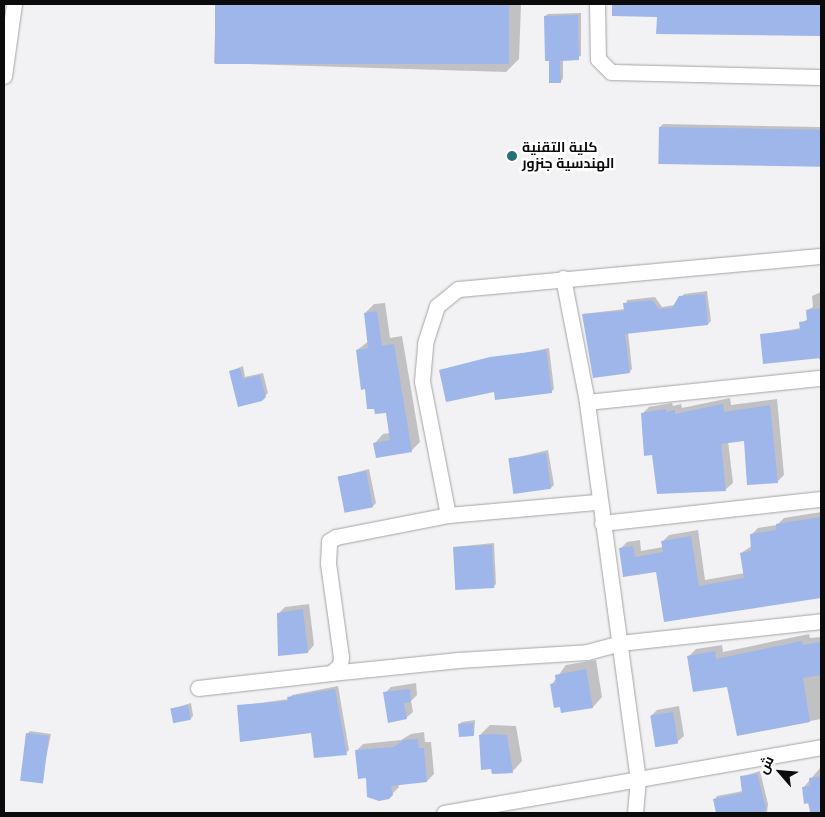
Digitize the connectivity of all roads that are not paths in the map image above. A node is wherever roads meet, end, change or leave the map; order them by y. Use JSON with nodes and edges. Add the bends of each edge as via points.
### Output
{"nodes":[{"id":1,"x":14,"y":4,"type":"edge"},
{"id":2,"x":597,"y":4,"type":"edge"},
{"id":3,"x":4,"y":76,"type":"edge"},
{"id":4,"x":821,"y":77,"type":"edge"},
{"id":5,"x":821,"y":256,"type":"edge"},
{"id":6,"x":564,"y":278,"type":"junction"},
{"id":7,"x":821,"y":378,"type":"edge"},
{"id":8,"x":587,"y":402,"type":"junction"},
{"id":9,"x":821,"y":499,"type":"edge"},
{"id":10,"x":598,"y":502,"type":"junction"},
{"id":11,"x":448,"y":515,"type":"junction"},
{"id":12,"x":602,"y":523,"type":"junction"},
{"id":13,"x":821,"y":621,"type":"edge"},
{"id":14,"x":620,"y":643,"type":"junction"},
{"id":15,"x":331,"y":673,"type":"junction"},
{"id":16,"x":198,"y":688,"type":"dead end"},
{"id":17,"x":821,"y":747,"type":"edge"},
{"id":18,"x":638,"y":780,"type":"junction"},
{"id":19,"x":496,"y":809,"type":"edge"},
{"id":20,"x":444,"y":813,"type":"edge"},
{"id":21,"x":635,"y":813,"type":"edge"}],
"edges":[{"from":1,"to":3,"type":"street"},
{"from":2,"to":4,"type":"street","via":[[598,59],[611,72]]},
{"from":5,"to":6,"type":"street"},
{"from":6,"to":8,"type":"street"},
{"from":6,"to":11,"type":"street","via":[[458,290],[437,306],[425,343],[422,381]]},
{"from":7,"to":8,"type":"street"},
{"from":8,"to":10,"type":"street"},
{"from":9,"to":12,"type":"street"},
{"from":10,"to":11,"type":"street"},
{"from":10,"to":12,"type":"street"},
{"from":11,"to":15,"type":"street","via":[[329,541],[328,563],[341,657],[340,665]]},
{"from":12,"to":14,"type":"street"},
{"from":13,"to":14,"type":"street"},
{"from":14,"to":15,"type":"street","via":[[586,652],[458,660]]},
{"from":14,"to":18,"type":"street"},
{"from":15,"to":16,"type":"street"},
{"from":17,"to":18,"type":"street"},
{"from":18,"to":19,"type":"street"},
{"from":18,"to":21,"type":"street"},
{"from":19,"to":20,"type":"street"}]}
